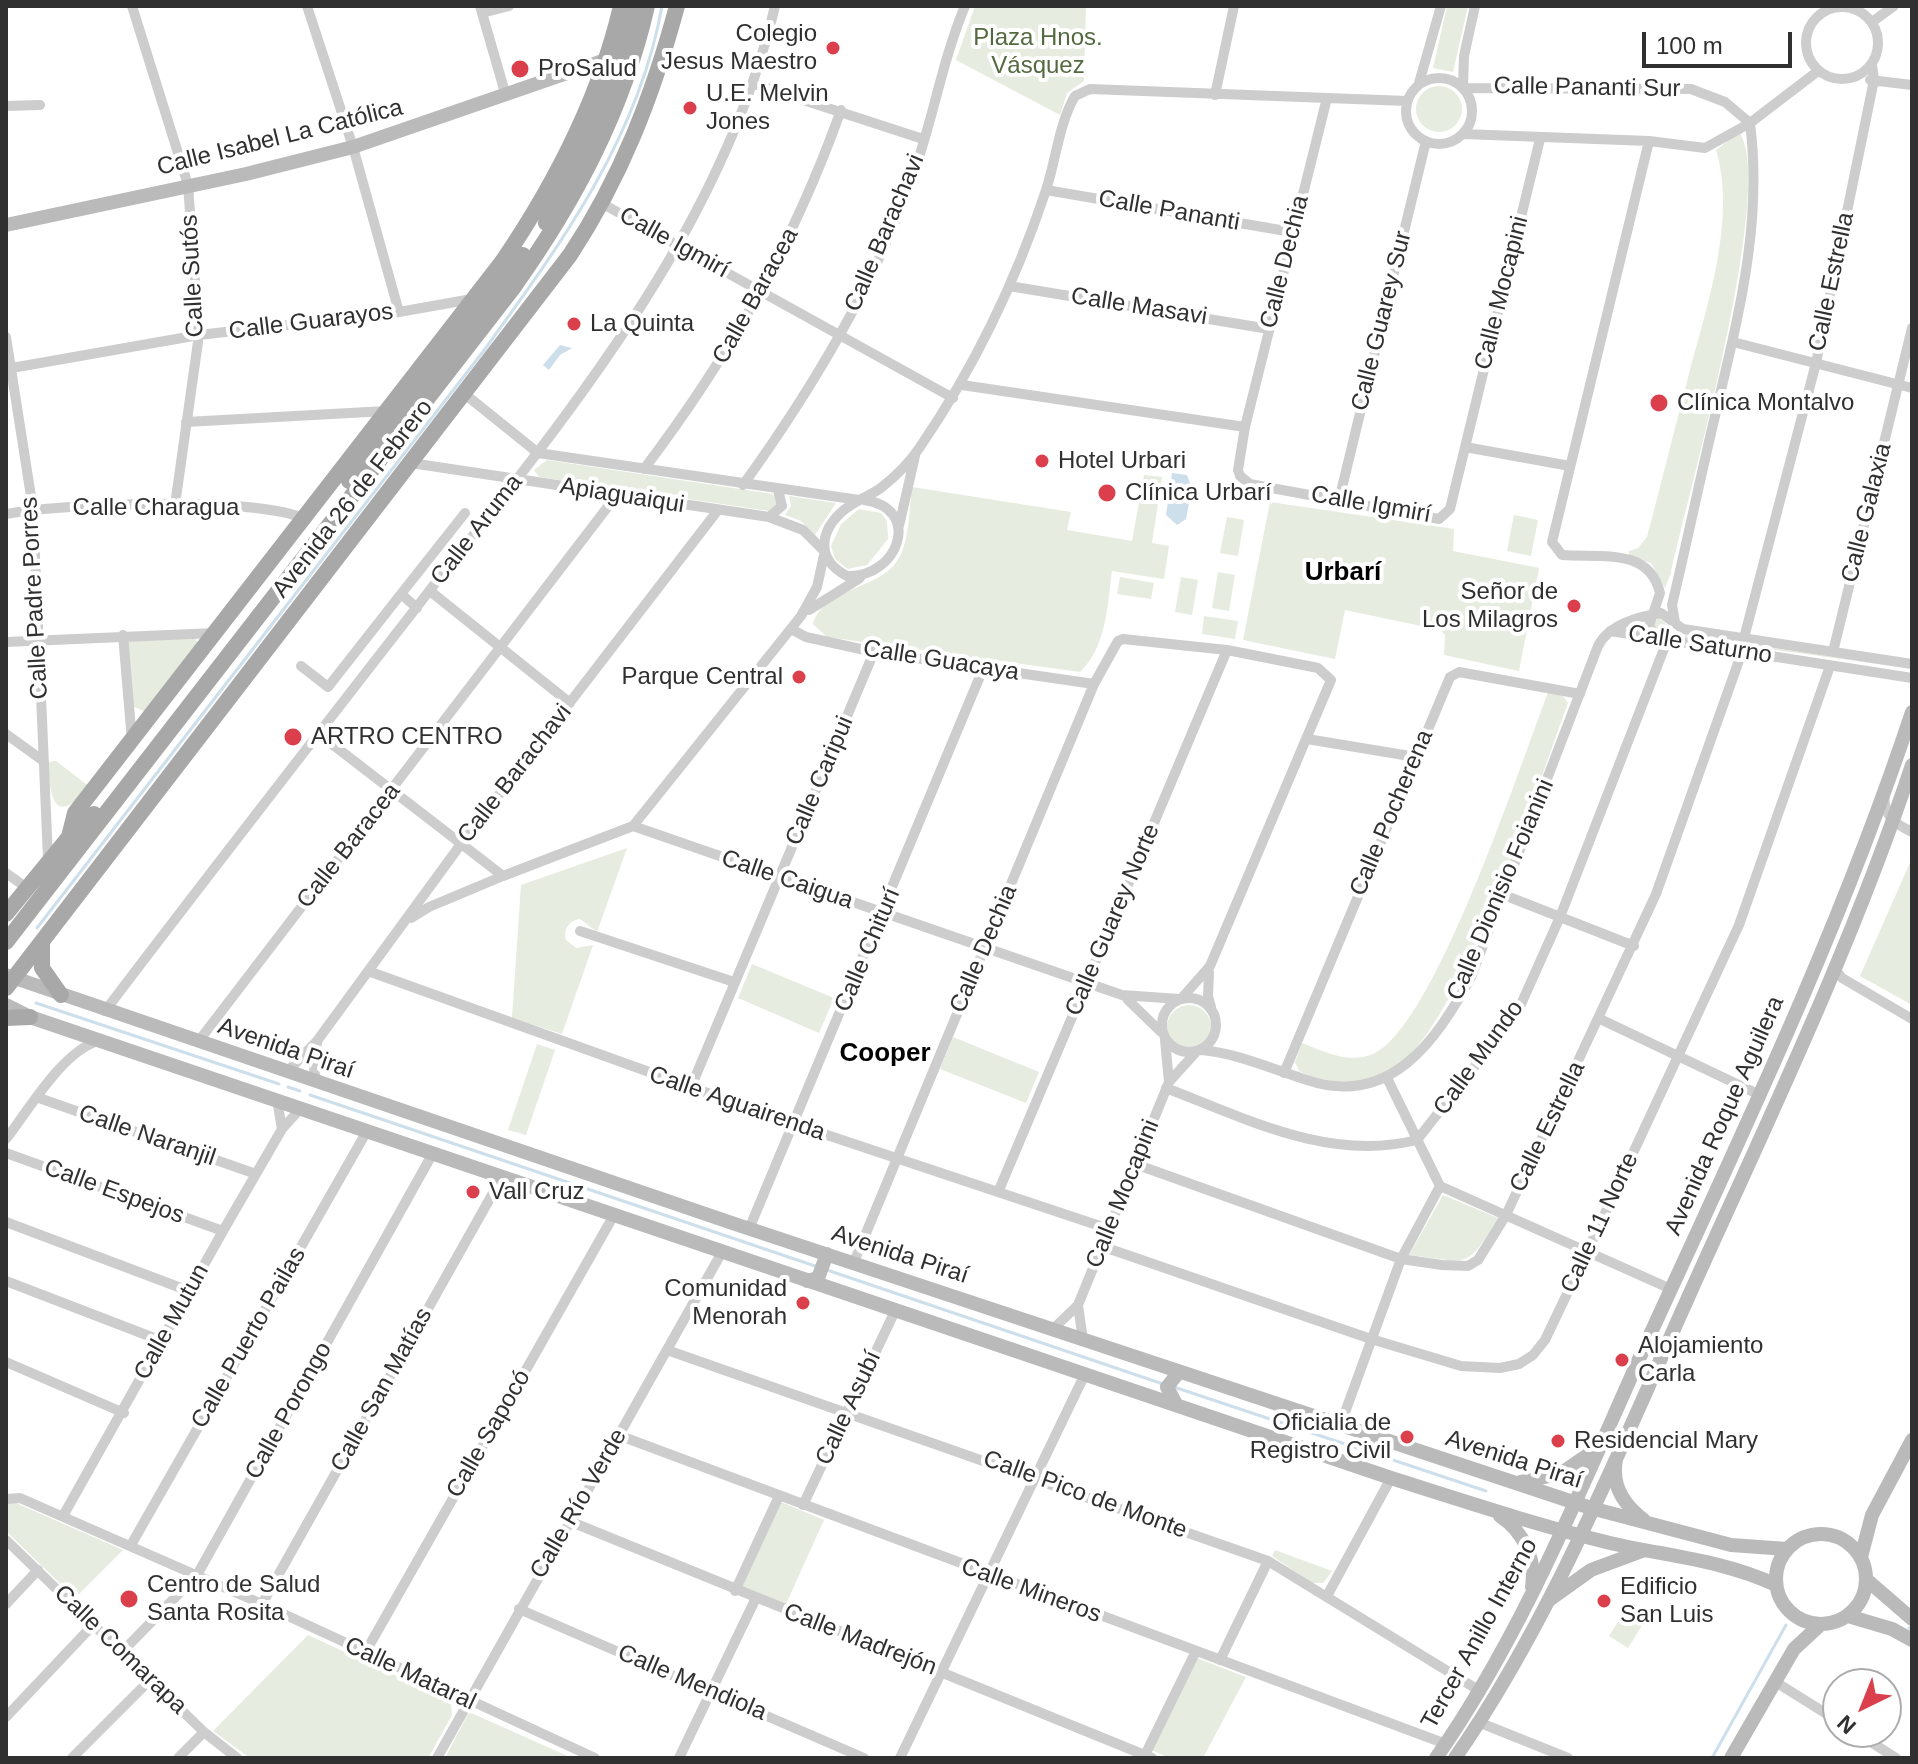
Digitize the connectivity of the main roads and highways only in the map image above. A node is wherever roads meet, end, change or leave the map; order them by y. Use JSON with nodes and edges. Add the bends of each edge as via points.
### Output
{"nodes":[{"id":1,"x":621,"y":6,"type":"edge"},
{"id":2,"x":635,"y":6,"type":"edge"},
{"id":3,"x":647,"y":6,"type":"edge"},
{"id":4,"x":677,"y":6,"type":"edge"},
{"id":5,"x":605,"y":60,"type":"junction"},
{"id":6,"x":6,"y":225,"type":"edge"},
{"id":7,"x":382,"y":439,"type":"junction"},
{"id":8,"x":349,"y":461,"type":"junction"},
{"id":9,"x":180,"y":701,"type":"junction"},
{"id":10,"x":1912,"y":712,"type":"edge"},
{"id":11,"x":147,"y":724,"type":"junction"},
{"id":12,"x":1912,"y":765,"type":"edge"},
{"id":13,"x":69,"y":837,"type":"junction"},
{"id":14,"x":6,"y":914,"type":"edge"},
{"id":15,"x":42,"y":941,"type":"junction"},
{"id":16,"x":6,"y":942,"type":"edge"},
{"id":17,"x":9,"y":980,"type":"edge"},
{"id":18,"x":61,"y":995,"type":"junction"},
{"id":19,"x":6,"y":1005,"type":"edge"},
{"id":20,"x":30,"y":1017,"type":"junction"},
{"id":21,"x":6,"y":1018,"type":"edge"},
{"id":22,"x":287,"y":1072,"type":"junction"},
{"id":23,"x":320,"y":1084,"type":"junction"},
{"id":24,"x":274,"y":1098,"type":"junction"},
{"id":25,"x":308,"y":1110,"type":"junction"},
{"id":26,"x":824,"y":1263,"type":"junction"},
{"id":27,"x":807,"y":1281,"type":"junction"},
{"id":28,"x":1168,"y":1372,"type":"junction"},
{"id":29,"x":1153,"y":1394,"type":"junction"},
{"id":30,"x":1173,"y":1401,"type":"junction"},
{"id":31,"x":1912,"y":1440,"type":"edge"},
{"id":32,"x":1601,"y":1444,"type":"junction"},
{"id":33,"x":1618,"y":1452,"type":"junction"},
{"id":34,"x":1511,"y":1482,"type":"junction"},
{"id":35,"x":1573,"y":1503,"type":"junction"},
{"id":36,"x":1591,"y":1508,"type":"junction"},
{"id":37,"x":1492,"y":1510,"type":"junction"},
{"id":38,"x":1872,"y":1515,"type":"junction"},
{"id":39,"x":1659,"y":1526,"type":"junction"},
{"id":40,"x":1561,"y":1531,"type":"junction"},
{"id":41,"x":1578,"y":1535,"type":"junction"},
{"id":42,"x":1838,"y":1537,"type":"junction"},
{"id":43,"x":1787,"y":1549,"type":"junction"},
{"id":44,"x":1643,"y":1551,"type":"junction"},
{"id":45,"x":1861,"y":1557,"type":"junction"},
{"id":46,"x":1867,"y":1580,"type":"junction"},
{"id":47,"x":1776,"y":1585,"type":"junction"},
{"id":48,"x":1538,"y":1599,"type":"junction"},
{"id":49,"x":1907,"y":1615,"type":"edge"},
{"id":50,"x":1848,"y":1616,"type":"junction"},
{"id":51,"x":1797,"y":1618,"type":"junction"},
{"id":52,"x":1820,"y":1625,"type":"junction"},
{"id":53,"x":1892,"y":1629,"type":"junction"},
{"id":54,"x":1912,"y":1640,"type":"edge"},
{"id":55,"x":1794,"y":1649,"type":"junction"},
{"id":56,"x":1471,"y":1720,"type":"junction"},
{"id":57,"x":1453,"y":1752,"type":"edge"},
{"id":58,"x":1436,"y":1758,"type":"edge"},
{"id":59,"x":1731,"y":1758,"type":"edge"}],
"edges":[{"from":1,"to":5,"type":"main road","name":"Avenida 26 de Febrero"},
{"from":2,"to":7,"type":"main road","name":"Avenida 26 de Febrero","via":[[592,135],[550,218]]},
{"from":3,"to":16,"type":"main road","name":"Avenida 26 de Febrero","via":[[604,136],[560,221]]},
{"from":4,"to":15,"type":"main road","name":"Avenida 26 de Febrero","via":[[655,82],[603,204],[539,299]]},
{"from":5,"to":6,"type":"main road","name":"Calle Isabel La Católica","via":[[353,147]]},
{"from":5,"to":8,"type":"main road","name":"Avenida 26 de Febrero","via":[[583,121],[541,205]]},
{"from":7,"to":8,"type":"main road"},
{"from":7,"to":9,"type":"main road","name":"Avenida 26 de Febrero"},
{"from":8,"to":11,"type":"main road","name":"Avenida 26 de Febrero"},
{"from":9,"to":11,"type":"main road"},
{"from":9,"to":13,"type":"main road","name":"Avenida 26 de Febrero","via":[[87,824]]},
{"from":10,"to":32,"type":"main road","name":"Avenida Roque Aguilera","via":[[1870,835],[1760,1095]]},
{"from":11,"to":13,"type":"main road","name":"Avenida 26 de Febrero","via":[[75,813]]},
{"from":12,"to":33,"type":"main road","name":"Avenida Roque Aguilera","via":[[1835,969]]},
{"from":13,"to":14,"type":"main road","name":"Avenida 26 de Febrero"},
{"from":15,"to":17,"type":"main road","name":"Avenida 26 de Febrero"},
{"from":15,"to":18,"type":"main road","via":[[42,968]]},
{"from":17,"to":18,"type":"main road","name":"Avenida Piraí"},
{"from":18,"to":22,"type":"main road","name":"Avenida Piraí"},
{"from":19,"to":20,"type":"main road"},
{"from":20,"to":21,"type":"main road"},
{"from":20,"to":24,"type":"main road"},
{"from":22,"to":23,"type":"main road","name":"Avenida Piraí"},
{"from":22,"to":24,"type":"main road"},
{"from":23,"to":25,"type":"main road","via":[[306,1095]]},
{"from":23,"to":26,"type":"main road","name":"Avenida Piraí","via":[[749,1229]]},
{"from":24,"to":25,"type":"main road"},
{"from":25,"to":27,"type":"main road"},
{"from":26,"to":27,"type":"main road"},
{"from":26,"to":28,"type":"main road","name":"Avenida Piraí","via":[[854,1262]]},
{"from":27,"to":29,"type":"main road"},
{"from":28,"to":29,"type":"main road"},
{"from":28,"to":30,"type":"main road"},
{"from":28,"to":34,"type":"main road","name":"Avenida Piraí"},
{"from":29,"to":30,"type":"main road"},
{"from":30,"to":37,"type":"main road"},
{"from":31,"to":38,"type":"main road"},
{"from":32,"to":34,"type":"main road","via":[[1560,1474]]},
{"from":32,"to":35,"type":"main road","name":"Avenida Roque Aguilera"},
{"from":33,"to":36,"type":"main road","name":"Avenida Roque Aguilera"},
{"from":33,"to":39,"type":"main road","via":[[1616,1483],[1622,1498],[1644,1521]]},
{"from":34,"to":35,"type":"main road","name":"Avenida Piraí"},
{"from":35,"to":36,"type":"main road","name":"Avenida Piraí"},
{"from":35,"to":40,"type":"main road","name":"Avenida Roque Aguilera"},
{"from":36,"to":39,"type":"main road","name":"Avenida Piraí"},
{"from":36,"to":41,"type":"main road","name":"Avenida Roque Aguilera"},
{"from":37,"to":40,"type":"main road"},
{"from":37,"to":48,"type":"main road","via":[[1515,1529],[1531,1555]]},
{"from":38,"to":42,"type":"main road"},
{"from":38,"to":45,"type":"main road"},
{"from":39,"to":43,"type":"main road","name":"Avenida Piraí","via":[[1731,1545]]},
{"from":40,"to":41,"type":"main road"},
{"from":40,"to":48,"type":"main road","name":"Tercer Anillo Interno"},
{"from":41,"to":44,"type":"main road"},
{"from":41,"to":48,"type":"main road","name":"Tercer Anillo Interno"},
{"from":42,"to":43,"type":"main road","via":[[1810,1535]]},
{"from":42,"to":45,"type":"main road"},
{"from":43,"to":47,"type":"main road"},
{"from":44,"to":47,"type":"main road","via":[[1727,1565]]},
{"from":44,"to":48,"type":"main road","via":[[1591,1570]]},
{"from":45,"to":46,"type":"main road"},
{"from":46,"to":49,"type":"main road"},
{"from":46,"to":50,"type":"main road","via":[[1865,1593]]},
{"from":47,"to":51,"type":"main road","via":[[1781,1601]]},
{"from":48,"to":56,"type":"main road","name":"Tercer Anillo Interno"},
{"from":48,"to":56,"type":"main road","name":"Tercer Anillo Interno","via":[[1480,1691]]},
{"from":49,"to":53,"type":"main road"},
{"from":50,"to":52,"type":"main road"},
{"from":50,"to":53,"type":"main road"},
{"from":51,"to":52,"type":"main road"},
{"from":51,"to":55,"type":"main road"},
{"from":52,"to":55,"type":"main road"},
{"from":53,"to":54,"type":"main road"},
{"from":55,"to":59,"type":"main road"},
{"from":56,"to":57,"type":"main road","name":"Tercer Anillo Interno"},
{"from":57,"to":58,"type":"main road","name":"Tercer Anillo Interno"}]}
